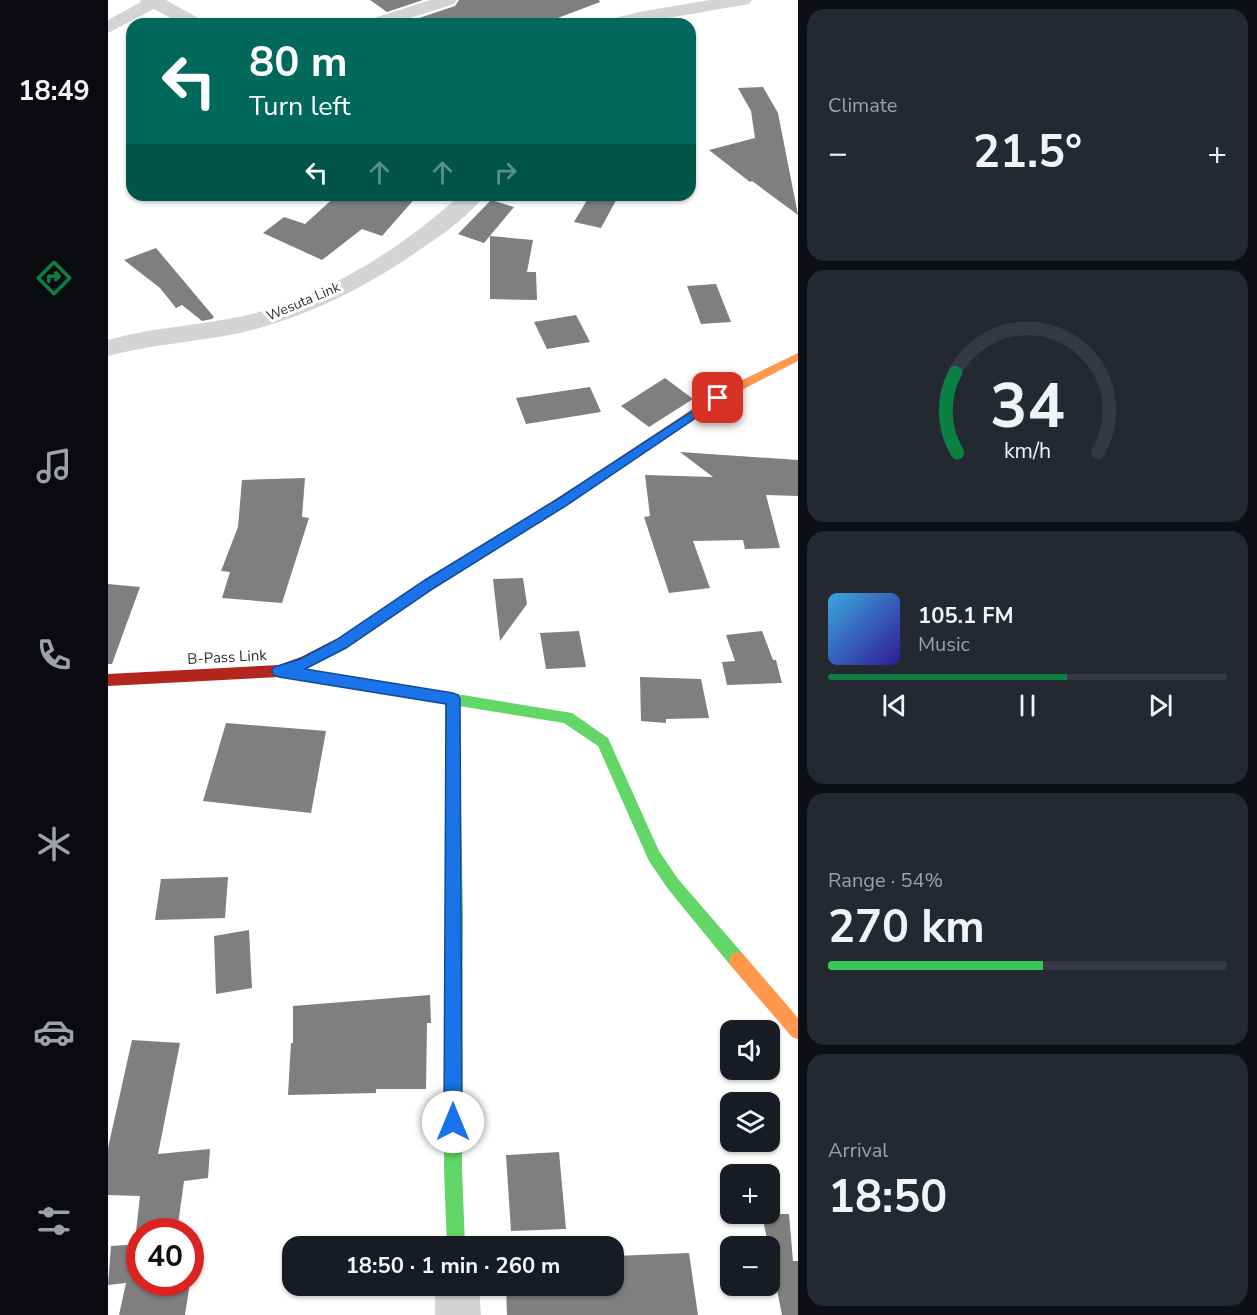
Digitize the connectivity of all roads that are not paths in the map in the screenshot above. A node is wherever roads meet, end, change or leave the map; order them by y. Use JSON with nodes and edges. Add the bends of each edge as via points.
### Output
{"nodes":[{"id":1,"x":448,"y":0,"type":"edge"},
{"id":2,"x":743,"y":0,"type":"edge"},
{"id":3,"x":153,"y":1,"type":"edge"},
{"id":4,"x":185,"y":18,"type":"edge"},
{"id":5,"x":392,"y":18,"type":"edge"},
{"id":6,"x":635,"y":18,"type":"edge"},
{"id":7,"x":108,"y":28,"type":"edge"},
{"id":8,"x":466,"y":201,"type":"edge"},
{"id":9,"x":108,"y":348,"type":"edge"},
{"id":10,"x":798,"y":357,"type":"edge"},
{"id":11,"x":279,"y":671,"type":"junction"},
{"id":12,"x":108,"y":680,"type":"edge"},
{"id":13,"x":453,"y":699,"type":"junction"},
{"id":14,"x":798,"y":1031,"type":"edge"},
{"id":15,"x":456,"y":1236,"type":"edge"},
{"id":16,"x":457,"y":1296,"type":"edge"},
{"id":17,"x":458,"y":1315,"type":"edge"}],
"edges":[{"from":1,"to":5,"type":"street"},
{"from":2,"to":6,"type":"street"},
{"from":3,"to":4,"type":"street"},
{"from":3,"to":7,"type":"street"},
{"from":8,"to":9,"type":"street","name":"Wesuta Link","via":[[413,244],[314,299],[244,324]]},
{"from":10,"to":11,"type":"street","name":"B-Pass Link","via":[[772,367],[700,408],[560,504],[341,644],[303,664]]},
{"from":11,"to":12,"type":"street","name":"B-Pass Link"},
{"from":11,"to":13,"type":"street"},
{"from":13,"to":14,"type":"street","via":[[567,717],[603,742],[654,856],[673,884]]},
{"from":13,"to":15,"type":"street"},
{"from":16,"to":17,"type":"street"}]}
